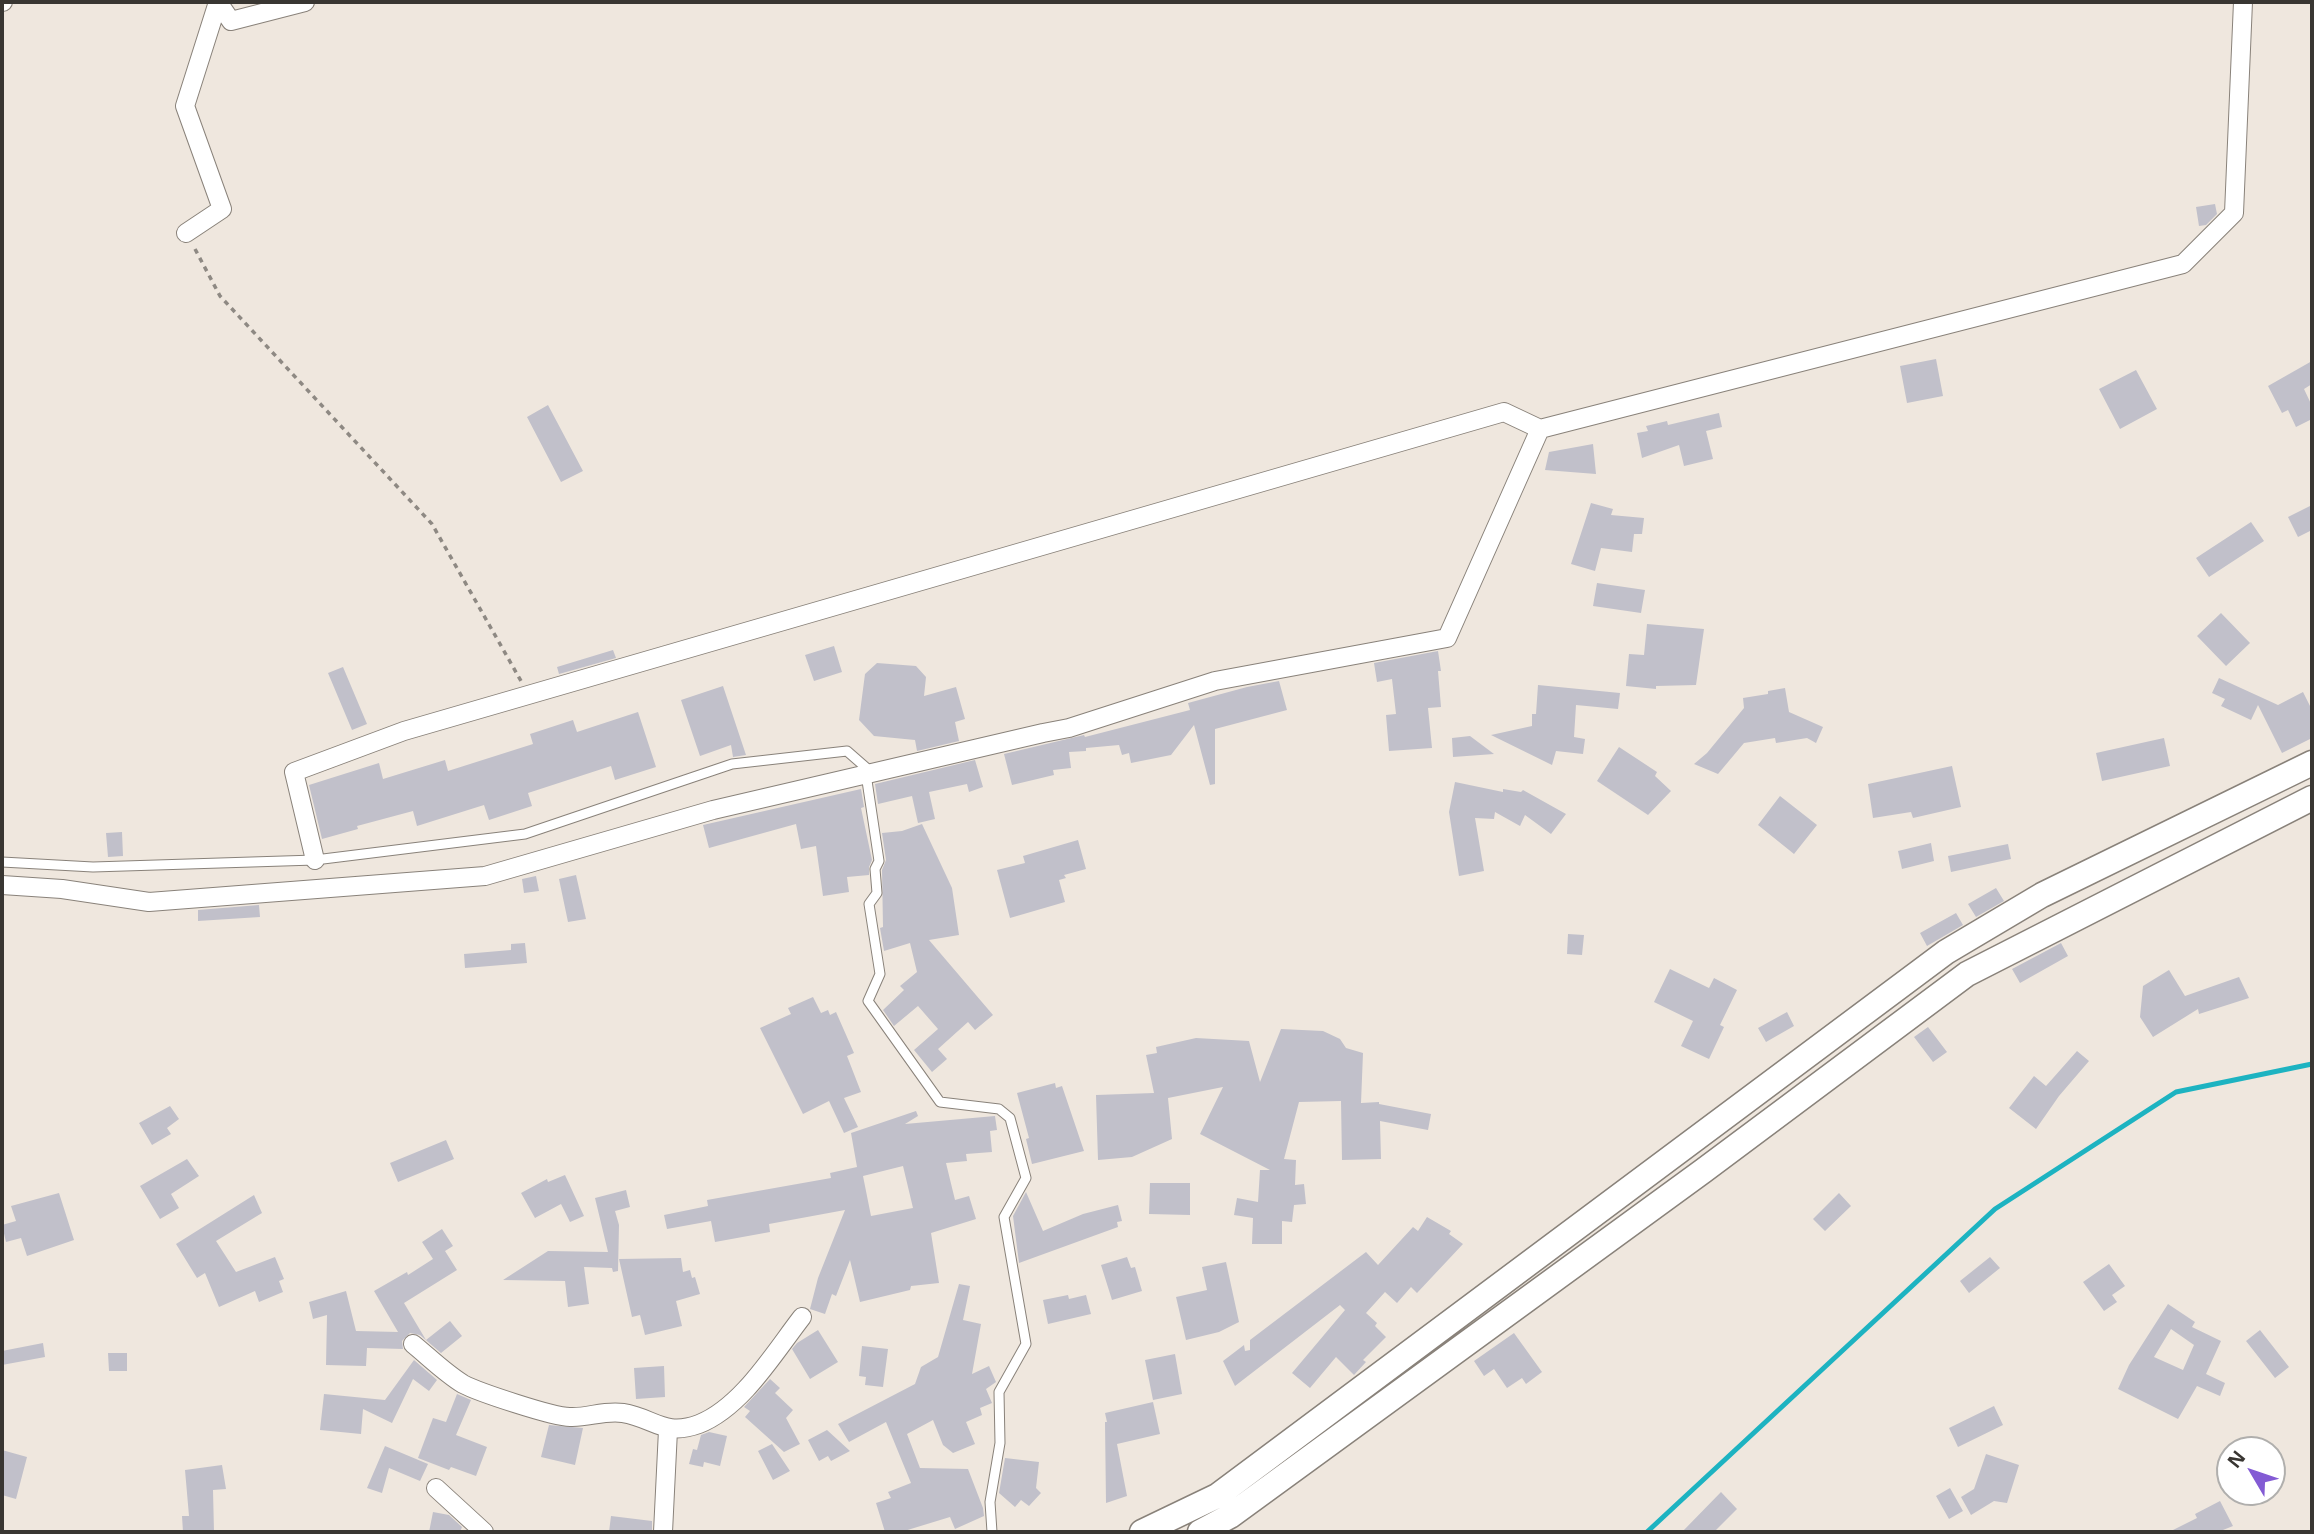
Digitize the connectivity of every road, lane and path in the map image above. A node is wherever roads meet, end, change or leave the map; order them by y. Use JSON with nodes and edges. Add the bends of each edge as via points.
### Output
{"nodes":[{"id":1,"x":218,"y":2,"type":"edge"},
{"id":2,"x":305,"y":2,"type":"edge"},
{"id":3,"x":2243,"y":2,"type":"edge"},
{"id":4,"x":186,"y":233,"type":"joint"},
{"id":5,"x":1540,"y":429,"type":"junction"},
{"id":6,"x":529,"y":695,"type":"junction"},
{"id":7,"x":2312,"y":763,"type":"edge"},
{"id":8,"x":869,"y":774,"type":"junction"},
{"id":9,"x":2312,"y":798,"type":"edge"},
{"id":10,"x":316,"y":860,"type":"junction"},
{"id":11,"x":2,"y":862,"type":"edge"},
{"id":12,"x":2,"y":885,"type":"edge"},
{"id":13,"x":802,"y":1317,"type":"dead end"},
{"id":14,"x":413,"y":1344,"type":"dead end"},
{"id":15,"x":668,"y":1430,"type":"junction"},
{"id":16,"x":436,"y":1488,"type":"dead end"},
{"id":17,"x":484,"y":1532,"type":"edge"},
{"id":18,"x":663,"y":1532,"type":"edge"},
{"id":19,"x":992,"y":1532,"type":"edge"},
{"id":20,"x":1142,"y":1532,"type":"edge"},
{"id":21,"x":1200,"y":1532,"type":"edge"}],
"edges":[{"from":1,"to":2,"type":"street","via":[[231,21]]},
{"from":1,"to":4,"type":"street","via":[[185,106],[222,209]]},
{"from":3,"to":5,"type":"street","via":[[2234,213],[2183,264]]},
{"from":4,"to":6,"type":"path","via":[[220,296],[432,524]]},
{"from":5,"to":6,"type":"street","via":[[1504,412]]},
{"from":5,"to":8,"type":"street","via":[[1447,638],[1215,681],[1069,729]]},
{"from":6,"to":10,"type":"street","via":[[404,731],[295,772]]},
{"from":7,"to":20,"type":"main road","via":[[2042,895],[1946,952],[1217,1496]]},
{"from":8,"to":10,"type":"lane","via":[[847,751],[732,764],[525,834]]},
{"from":8,"to":12,"type":"street","via":[[713,810],[485,876],[149,902]]},
{"from":8,"to":19,"type":"lane","via":[[879,861],[877,893],[869,904],[880,974],[868,1001],[940,1102],[999,1109],[1010,1118],[1026,1178],[1004,1217],[1026,1344],[999,1392],[1000,1443],[990,1502]]},
{"from":9,"to":21,"type":"main road","via":[[1967,974],[1241,1508]]},
{"from":10,"to":11,"type":"lane","via":[[93,867]]},
{"from":13,"to":15,"type":"street","via":[[728,1408],[699,1424]]},
{"from":14,"to":15,"type":"street","via":[[464,1384],[549,1413],[570,1418],[624,1413]]},
{"from":15,"to":18,"type":"street"},
{"from":16,"to":17,"type":"street"}]}
